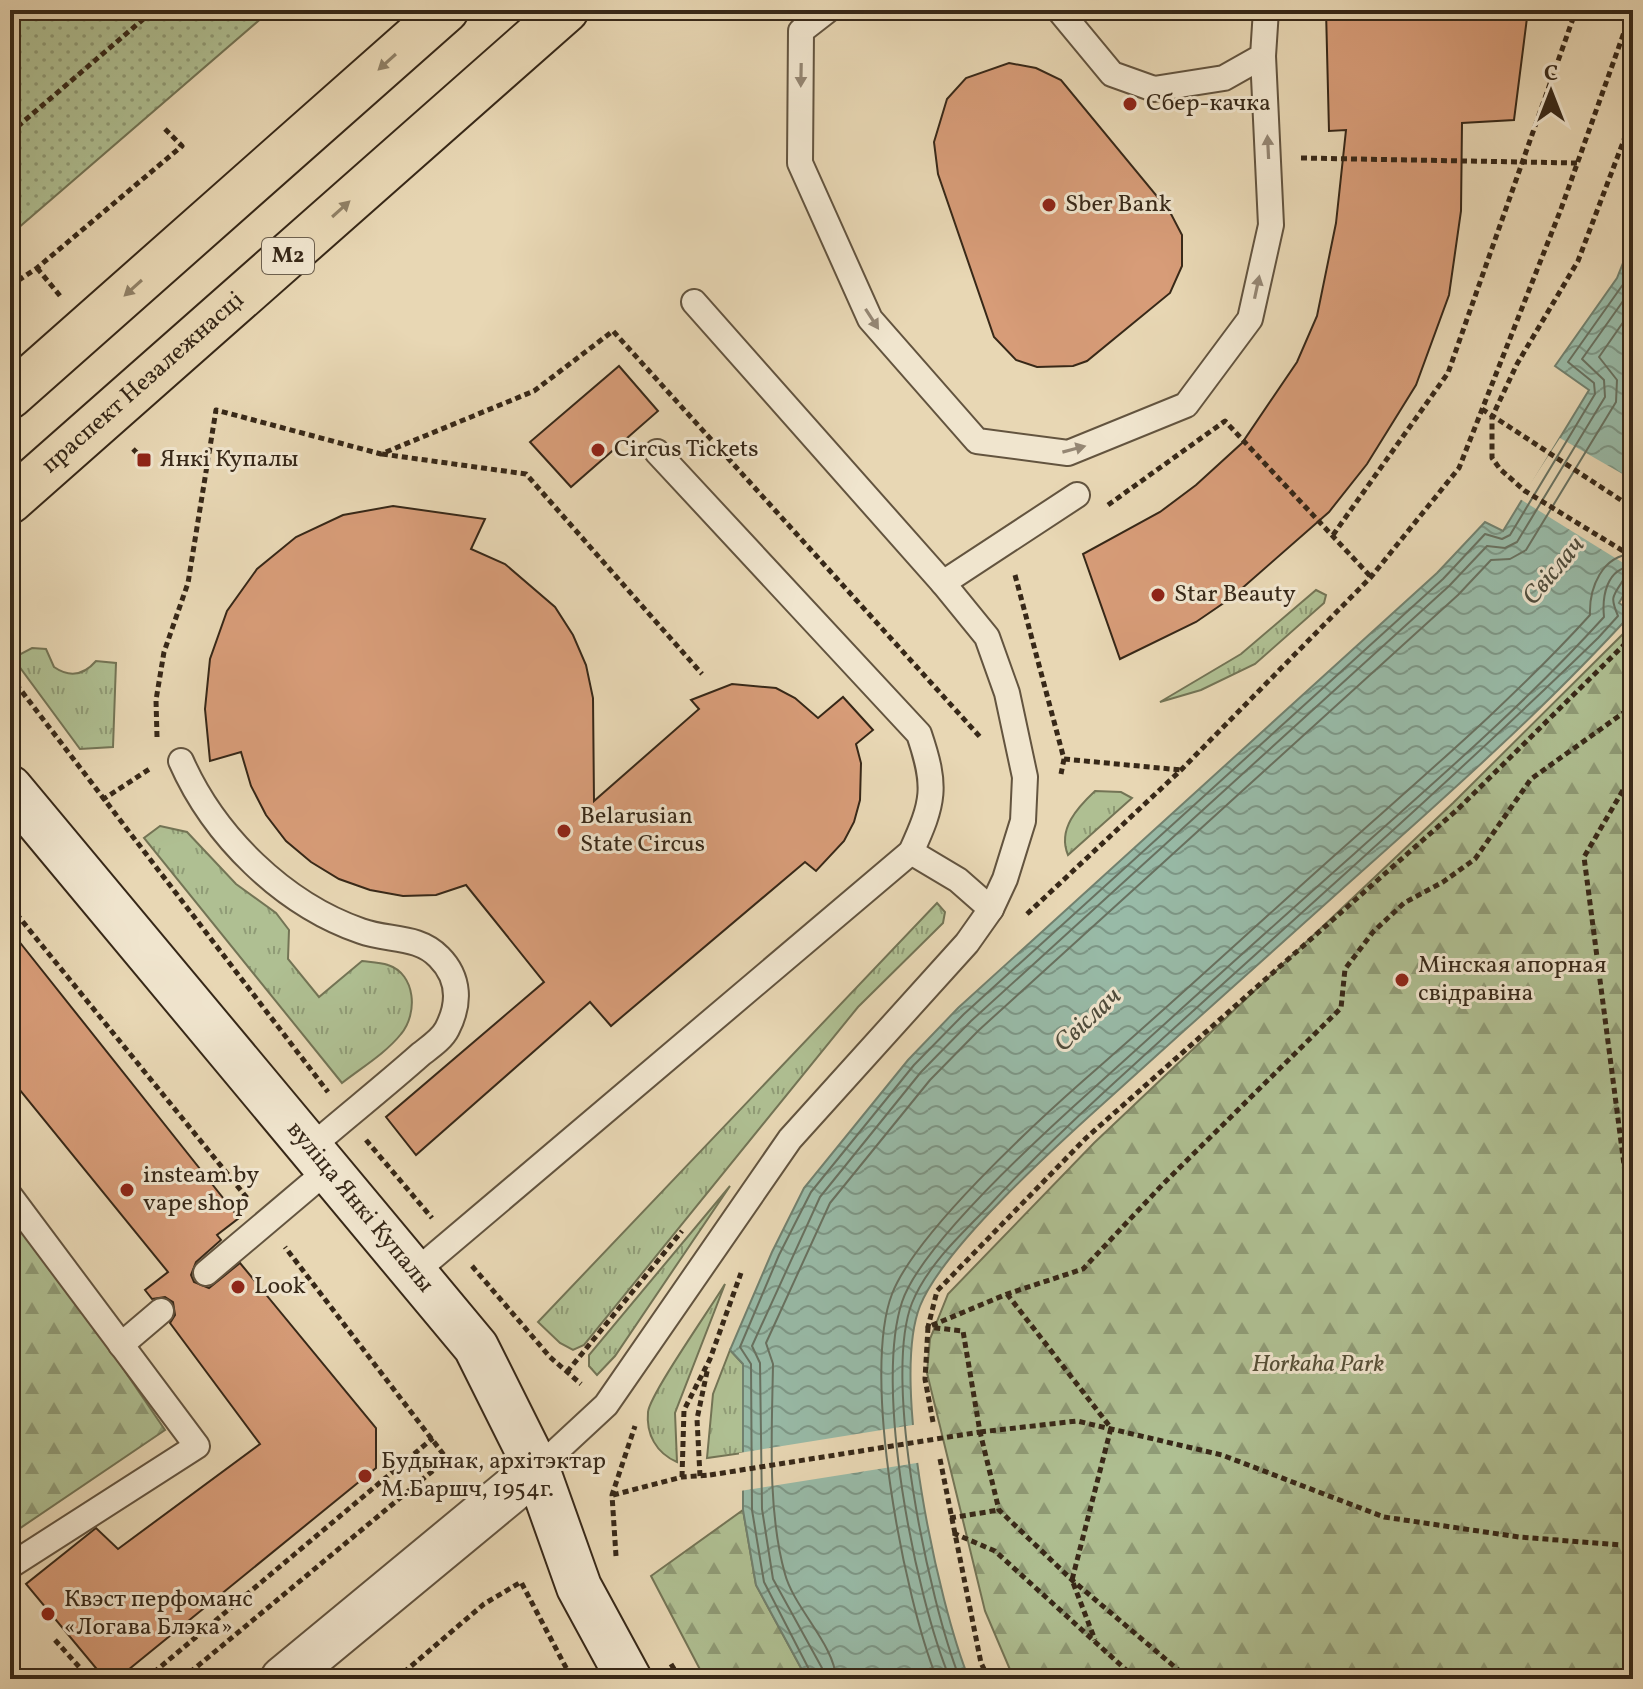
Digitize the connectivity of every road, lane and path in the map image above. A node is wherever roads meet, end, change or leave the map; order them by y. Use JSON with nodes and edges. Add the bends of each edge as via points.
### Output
{"nodes":[{"id":1,"x":154,"y":10,"type":"edge"},
{"id":2,"x":446,"y":10,"type":"edge"},
{"id":3,"x":566,"y":10,"type":"edge"},
{"id":4,"x":828,"y":10,"type":"edge"},
{"id":5,"x":1059,"y":10,"type":"edge"},
{"id":6,"x":1266,"y":10,"type":"edge"},
{"id":7,"x":1576,"y":10,"type":"edge"},
{"id":8,"x":1632,"y":10,"type":"edge"},
{"id":9,"x":1263,"y":56,"type":"junction"},
{"id":10,"x":1633,"y":116,"type":"edge"},
{"id":11,"x":164,"y":128,"type":"dead end"},
{"id":12,"x":10,"y":133,"type":"edge"},
{"id":13,"x":1268,"y":158,"type":"junction"},
{"id":14,"x":1520,"y":161,"type":"junction"},
{"id":15,"x":1577,"y":163,"type":"junction"},
{"id":16,"x":10,"y":286,"type":"edge"},
{"id":17,"x":694,"y":302,"type":"dead end"},
{"id":18,"x":613,"y":331,"type":"dead end"},
{"id":19,"x":10,"y":396,"type":"edge"},
{"id":20,"x":1482,"y":409,"type":"junction"},
{"id":21,"x":1492,"y":417,"type":"junction"},
{"id":22,"x":657,"y":452,"type":"dead end"},
{"id":23,"x":381,"y":454,"type":"junction"},
{"id":24,"x":1077,"y":495,"type":"dead end"},
{"id":25,"x":10,"y":501,"type":"edge"},
{"id":26,"x":1633,"y":508,"type":"edge"},
{"id":27,"x":1101,"y":511,"type":"dead end"},
{"id":28,"x":1333,"y":535,"type":"junction"},
{"id":29,"x":1633,"y":557,"type":"edge"},
{"id":30,"x":1026,"y":564,"type":"dead end"},
{"id":31,"x":1371,"y":577,"type":"junction"},
{"id":32,"x":943,"y":583,"type":"junction"},
{"id":33,"x":1633,"y":636,"type":"edge"},
{"id":34,"x":702,"y":674,"type":"dead end"},
{"id":35,"x":10,"y":676,"type":"edge"},
{"id":36,"x":1633,"y":706,"type":"edge"},
{"id":37,"x":157,"y":747,"type":"dead end"},
{"id":38,"x":1064,"y":759,"type":"junction"},
{"id":39,"x":169,"y":762,"type":"joint"},
{"id":40,"x":1181,"y":770,"type":"junction"},
{"id":41,"x":1633,"y":773,"type":"edge"},
{"id":42,"x":10,"y":788,"type":"edge"},
{"id":43,"x":1057,"y":788,"type":"dead end"},
{"id":44,"x":102,"y":800,"type":"junction"},
{"id":45,"x":911,"y":852,"type":"junction"},
{"id":46,"x":1036,"y":893,"type":"dead end"},
{"id":47,"x":10,"y":906,"type":"edge"},
{"id":48,"x":1033,"y":908,"type":"junction"},
{"id":49,"x":991,"y":909,"type":"junction"},
{"id":50,"x":1022,"y":919,"type":"dead end"},
{"id":51,"x":346,"y":1116,"type":"junction"},
{"id":52,"x":320,"y":1158,"type":"junction"},
{"id":53,"x":10,"y":1196,"type":"edge"},
{"id":54,"x":266,"y":1222,"type":"junction"},
{"id":55,"x":1633,"y":1234,"type":"edge"},
{"id":56,"x":452,"y":1242,"type":"junction"},
{"id":57,"x":745,"y":1263,"type":"dead end"},
{"id":58,"x":206,"y":1273,"type":"dead end"},
{"id":59,"x":414,"y":1273,"type":"junction"},
{"id":60,"x":1007,"y":1294,"type":"junction"},
{"id":61,"x":161,"y":1311,"type":"dead end"},
{"id":62,"x":928,"y":1327,"type":"junction"},
{"id":63,"x":121,"y":1345,"type":"junction"},
{"id":64,"x":710,"y":1359,"type":"junction"},
{"id":65,"x":583,"y":1386,"type":"dead end"},
{"id":66,"x":641,"y":1414,"type":"dead end"},
{"id":67,"x":933,"y":1422,"type":"dead end"},
{"id":68,"x":1111,"y":1428,"type":"junction"},
{"id":69,"x":980,"y":1432,"type":"junction"},
{"id":70,"x":433,"y":1438,"type":"junction"},
{"id":71,"x":940,"y":1459,"type":"dead end"},
{"id":72,"x":537,"y":1469,"type":"junction"},
{"id":73,"x":700,"y":1476,"type":"junction"},
{"id":74,"x":682,"y":1477,"type":"junction"},
{"id":75,"x":612,"y":1495,"type":"junction"},
{"id":76,"x":999,"y":1510,"type":"junction"},
{"id":77,"x":950,"y":1518,"type":"junction"},
{"id":78,"x":953,"y":1533,"type":"junction"},
{"id":79,"x":1633,"y":1546,"type":"edge"},
{"id":80,"x":617,"y":1563,"type":"dead end"},
{"id":81,"x":10,"y":1566,"type":"edge"},
{"id":82,"x":1072,"y":1580,"type":"junction"},
{"id":83,"x":55,"y":1640,"type":"dead end"},
{"id":84,"x":1095,"y":1640,"type":"junction"},
{"id":85,"x":666,"y":1653,"type":"dead end"},
{"id":86,"x":90,"y":1679,"type":"edge"},
{"id":87,"x":146,"y":1679,"type":"edge"},
{"id":88,"x":182,"y":1679,"type":"edge"},
{"id":89,"x":283,"y":1679,"type":"edge"},
{"id":90,"x":396,"y":1679,"type":"edge"},
{"id":91,"x":572,"y":1679,"type":"edge"},
{"id":92,"x":629,"y":1679,"type":"edge"},
{"id":93,"x":680,"y":1679,"type":"edge"},
{"id":94,"x":989,"y":1679,"type":"edge"},
{"id":95,"x":1136,"y":1679,"type":"edge"},
{"id":96,"x":1189,"y":1679,"type":"edge"}],
"edges":[{"from":1,"to":12,"type":"path"},
{"from":2,"to":19,"type":"main road","one_way":true},
{"from":25,"to":3,"type":"main road","name":"праспект Незалежнасці","number":"М2","one_way":true},
{"from":4,"to":13,"type":"lane","one_way":true,"via":[[801,31],[800,163],[870,319],[977,441],[1068,453],[1186,405],[1250,319],[1271,225]]},
{"from":5,"to":9,"type":"lane","via":[[1112,74],[1154,89],[1224,78]]},
{"from":6,"to":9,"type":"lane"},
{"from":7,"to":14,"type":"path"},
{"from":8,"to":15,"type":"path"},
{"from":13,"to":9,"type":"lane","one_way":true},
{"from":10,"to":21,"type":"path","via":[[1578,261]]},
{"from":11,"to":16,"type":"path","via":[[182,146]]},
{"from":13,"to":14,"type":"path"},
{"from":14,"to":15,"type":"path"},
{"from":14,"to":28,"type":"path","via":[[1448,373]]},
{"from":15,"to":20,"type":"path"},
{"from":17,"to":32,"type":"lane"},
{"from":18,"to":23,"type":"path","via":[[534,391]]},
{"from":20,"to":21,"type":"path"},
{"from":20,"to":31,"type":"path","via":[[1459,468]]},
{"from":21,"to":26,"type":"path"},
{"from":21,"to":29,"type":"path","via":[[1492,458],[1525,491]]},
{"from":22,"to":45,"type":"lane","via":[[919,734],[933,775],[928,816]]},
{"from":23,"to":34,"type":"path","via":[[526,474]]},
{"from":23,"to":37,"type":"path","via":[[216,410],[188,583],[164,652],[156,700]]},
{"from":24,"to":32,"type":"lane"},
{"from":27,"to":28,"type":"path","via":[[1225,421]]},
{"from":28,"to":31,"type":"path"},
{"from":30,"to":38,"type":"path","via":[[1014,573]]},
{"from":31,"to":40,"type":"path"},
{"from":32,"to":49,"type":"lane","via":[[987,637],[1007,693],[1025,777],[1023,821]]},
{"from":33,"to":62,"type":"path","via":[[1458,809],[1086,1138],[937,1291]]},
{"from":35,"to":44,"type":"path"},
{"from":36,"to":60,"type":"path","via":[[1531,779],[1475,859],[1404,903],[1373,932],[1345,969],[1341,1008],[1083,1269]]},
{"from":38,"to":40,"type":"path"},
{"from":38,"to":43,"type":"path"},
{"from":39,"to":44,"type":"path"},
{"from":39,"to":51,"type":"lane","via":[[228,836],[289,893],[332,921],[378,937],[413,940],[439,956],[454,978],[457,1001],[446,1032]]},
{"from":40,"to":48,"type":"path"},
{"from":41,"to":55,"type":"path","via":[[1584,857]]},
{"from":42,"to":52,"type":"main road","name":"вуліца Янкі Купалы"},
{"from":44,"to":51,"type":"path"},
{"from":45,"to":49,"type":"lane","via":[[958,880]]},
{"from":45,"to":56,"type":"lane"},
{"from":46,"to":48,"type":"path"},
{"from":47,"to":54,"type":"path"},
{"from":48,"to":50,"type":"path"},
{"from":49,"to":72,"type":"lane","via":[[967,943],[790,1139],[606,1405]]},
{"from":51,"to":52,"type":"lane"},
{"from":51,"to":56,"type":"path"},
{"from":52,"to":54,"type":"lane"},
{"from":52,"to":59,"type":"main road","name":"вуліца Янкі Купалы"},
{"from":53,"to":63,"type":"lane"},
{"from":54,"to":58,"type":"lane"},
{"from":54,"to":70,"type":"path"},
{"from":56,"to":59,"type":"lane"},
{"from":56,"to":65,"type":"path","via":[[550,1357]]},
{"from":57,"to":64,"type":"path"},
{"from":59,"to":72,"type":"main road","name":"вуліца Янкі Купалы","via":[[476,1347]]},
{"from":60,"to":62,"type":"path"},
{"from":60,"to":68,"type":"path"},
{"from":61,"to":63,"type":"lane"},
{"from":62,"to":67,"type":"path","via":[[925,1379]]},
{"from":62,"to":69,"type":"path","via":[[963,1331]]},
{"from":63,"to":81,"type":"lane","via":[[197,1446]]},
{"from":64,"to":73,"type":"path","via":[[697,1419]]},
{"from":64,"to":74,"type":"path","via":[[684,1410]]},
{"from":66,"to":75,"type":"path"},
{"from":68,"to":69,"type":"path","via":[[1077,1421]]},
{"from":68,"to":79,"type":"path","via":[[1222,1455],[1384,1517],[1519,1537]]},
{"from":68,"to":82,"type":"path"},
{"from":69,"to":73,"type":"path","bridge":true},
{"from":69,"to":76,"type":"path"},
{"from":70,"to":87,"type":"path"},
{"from":70,"to":88,"type":"path","via":[[447,1459]]},
{"from":71,"to":77,"type":"path"},
{"from":72,"to":89,"type":"main road"},
{"from":72,"to":92,"type":"main road","name":"вуліца Янкі Купалы","via":[[579,1587]]},
{"from":73,"to":74,"type":"path"},
{"from":74,"to":75,"type":"path"},
{"from":75,"to":80,"type":"path"},
{"from":76,"to":77,"type":"path"},
{"from":76,"to":82,"type":"path"},
{"from":77,"to":78,"type":"path"},
{"from":78,"to":84,"type":"path","via":[[995,1551]]},
{"from":78,"to":94,"type":"path"},
{"from":82,"to":84,"type":"path"},
{"from":82,"to":96,"type":"path"},
{"from":83,"to":86,"type":"path"},
{"from":84,"to":95,"type":"path"},
{"from":85,"to":93,"type":"path"},
{"from":90,"to":91,"type":"path","via":[[484,1604],[521,1582]]}]}
